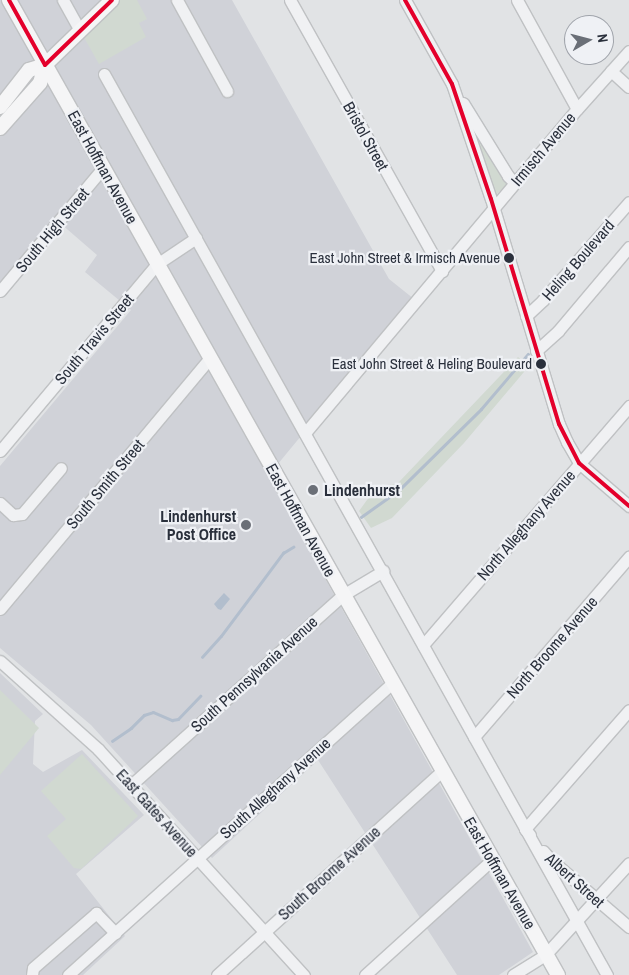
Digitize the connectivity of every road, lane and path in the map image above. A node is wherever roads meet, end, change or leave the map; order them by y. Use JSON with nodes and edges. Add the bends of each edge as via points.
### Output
{"nodes":[{"id":1,"x":9,"y":0,"type":"edge"},
{"id":2,"x":63,"y":0,"type":"edge"},
{"id":3,"x":112,"y":0,"type":"edge"},
{"id":4,"x":177,"y":0,"type":"edge"},
{"id":5,"x":290,"y":0,"type":"edge"},
{"id":6,"x":405,"y":0,"type":"edge"},
{"id":7,"x":517,"y":0,"type":"edge"},
{"id":8,"x":80,"y":31,"type":"junction"},
{"id":9,"x":629,"y":51,"type":"edge"},
{"id":10,"x":45,"y":65,"type":"junction"},
{"id":11,"x":611,"y":71,"type":"junction"},
{"id":12,"x":104,"y":74,"type":"dead end"},
{"id":13,"x":452,"y":84,"type":"junction"},
{"id":14,"x":629,"y":87,"type":"edge"},
{"id":15,"x":227,"y":91,"type":"dead end"},
{"id":16,"x":0,"y":107,"type":"edge"},
{"id":17,"x":577,"y":109,"type":"junction"},
{"id":18,"x":0,"y":128,"type":"edge"},
{"id":19,"x":104,"y":168,"type":"junction"},
{"id":20,"x":515,"y":183,"type":"junction"},
{"id":21,"x":629,"y":202,"type":"edge"},
{"id":22,"x":493,"y":209,"type":"junction"},
{"id":23,"x":196,"y":238,"type":"junction"},
{"id":24,"x":629,"y":247,"type":"edge"},
{"id":25,"x":157,"y":264,"type":"junction"},
{"id":26,"x":442,"y":271,"type":"junction"},
{"id":27,"x":0,"y":291,"type":"edge"},
{"id":28,"x":526,"y":316,"type":"junction"},
{"id":29,"x":536,"y":351,"type":"junction"},
{"id":30,"x":210,"y":358,"type":"junction"},
{"id":31,"x":629,"y":406,"type":"edge"},
{"id":32,"x":305,"y":433,"type":"junction"},
{"id":33,"x":0,"y":451,"type":"edge"},
{"id":34,"x":579,"y":463,"type":"junction"},
{"id":35,"x":61,"y":468,"type":"dead end"},
{"id":36,"x":0,"y":503,"type":"edge"},
{"id":37,"x":629,"y":506,"type":"edge"},
{"id":38,"x":629,"y":557,"type":"edge"},
{"id":39,"x":383,"y":571,"type":"junction"},
{"id":40,"x":343,"y":594,"type":"junction"},
{"id":41,"x":0,"y":609,"type":"edge"},
{"id":42,"x":423,"y":645,"type":"junction"},
{"id":43,"x":0,"y":661,"type":"edge"},
{"id":44,"x":392,"y":683,"type":"junction"},
{"id":45,"x":629,"y":710,"type":"edge"},
{"id":46,"x":474,"y":737,"type":"junction"},
{"id":47,"x":442,"y":771,"type":"junction"},
{"id":48,"x":131,"y":785,"type":"junction"},
{"id":49,"x":525,"y":829,"type":"junction"},
{"id":50,"x":198,"y":858,"type":"junction"},
{"id":51,"x":493,"y":859,"type":"junction"},
{"id":52,"x":629,"y":863,"type":"edge"},
{"id":53,"x":597,"y":900,"type":"junction"},
{"id":54,"x":577,"y":922,"type":"junction"},
{"id":55,"x":629,"y":927,"type":"edge"},
{"id":56,"x":264,"y":931,"type":"junction"},
{"id":57,"x":115,"y":934,"type":"junction"},
{"id":58,"x":546,"y":954,"type":"junction"},
{"id":59,"x":32,"y":975,"type":"edge"},
{"id":60,"x":69,"y":975,"type":"edge"},
{"id":61,"x":217,"y":975,"type":"edge"},
{"id":62,"x":304,"y":975,"type":"edge"},
{"id":63,"x":365,"y":975,"type":"edge"},
{"id":64,"x":513,"y":975,"type":"edge"},
{"id":65,"x":558,"y":975,"type":"edge"},
{"id":66,"x":607,"y":975,"type":"edge"}],
"edges":[{"from":1,"to":10,"type":"main road","name":"East Hoffman Avenue"},
{"from":2,"to":8,"type":"street"},
{"from":3,"to":8,"type":"main road"},
{"from":4,"to":15,"type":"street"},
{"from":5,"to":26,"type":"street","name":"Bristol Street"},
{"from":6,"to":13,"type":"street"},
{"from":7,"to":17,"type":"street"},
{"from":8,"to":10,"type":"main road"},
{"from":9,"to":11,"type":"street","name":"Irmisch Avenue"},
{"from":10,"to":16,"type":"main road","via":[[29,70]]},
{"from":10,"to":18,"type":"main road","via":[[40,83]]},
{"from":10,"to":19,"type":"main road","name":"East Hoffman Avenue"},
{"from":11,"to":14,"type":"street"},
{"from":11,"to":17,"type":"street","name":"Irmisch Avenue"},
{"from":12,"to":23,"type":"street"},
{"from":13,"to":20,"type":"street"},
{"from":13,"to":22,"type":"street"},
{"from":17,"to":20,"type":"street","name":"Irmisch Avenue"},
{"from":19,"to":25,"type":"main road","name":"East Hoffman Avenue"},
{"from":19,"to":27,"type":"street","name":"South High Street"},
{"from":20,"to":22,"type":"street","name":"Irmisch Avenue"},
{"from":21,"to":28,"type":"street","name":"Heling Boulevard"},
{"from":22,"to":26,"type":"street","name":"Irmisch Avenue"},
{"from":22,"to":28,"type":"street"},
{"from":23,"to":25,"type":"street","name":"South Travis Street"},
{"from":23,"to":32,"type":"street"},
{"from":24,"to":29,"type":"street","name":"Heling Boulevard","via":[[558,331]]},
{"from":25,"to":30,"type":"main road","name":"East Hoffman Avenue"},
{"from":25,"to":33,"type":"street","name":"South Travis Street"},
{"from":26,"to":32,"type":"street","name":"Irmisch Avenue"},
{"from":28,"to":29,"type":"street"},
{"from":29,"to":34,"type":"street","via":[[559,424]]},
{"from":30,"to":40,"type":"main road","name":"East Hoffman Avenue"},
{"from":30,"to":41,"type":"street","name":"South Smith Street"},
{"from":31,"to":34,"type":"street","name":"North Alleghany Avenue"},
{"from":32,"to":39,"type":"street"},
{"from":34,"to":37,"type":"street"},
{"from":34,"to":42,"type":"street","name":"North Alleghany Avenue"},
{"from":35,"to":36,"type":"street","via":[[22,514],[13,515]]},
{"from":38,"to":46,"type":"street","name":"North Broome Avenue"},
{"from":39,"to":40,"type":"street","name":"South Pennsylvania Avenue"},
{"from":39,"to":42,"type":"street"},
{"from":40,"to":44,"type":"main road","name":"East Hoffman Avenue"},
{"from":40,"to":48,"type":"street","name":"South Pennsylvania Avenue"},
{"from":42,"to":46,"type":"street"},
{"from":43,"to":48,"type":"street","name":"East Gates Avenue","via":[[98,749]]},
{"from":44,"to":47,"type":"main road","name":"East Hoffman Avenue"},
{"from":44,"to":50,"type":"street","name":"South Alleghany Avenue"},
{"from":45,"to":49,"type":"street"},
{"from":46,"to":49,"type":"street"},
{"from":47,"to":51,"type":"main road","name":"East Hoffman Avenue"},
{"from":47,"to":56,"type":"street","name":"South Broome Avenue"},
{"from":48,"to":50,"type":"street","name":"East Gates Avenue"},
{"from":49,"to":53,"type":"street","name":"Albert Street","via":[[551,860]]},
{"from":49,"to":54,"type":"street"},
{"from":50,"to":56,"type":"street","name":"East Gates Avenue"},
{"from":50,"to":57,"type":"street","name":"South Alleghany Avenue"},
{"from":51,"to":58,"type":"main road","name":"East Hoffman Avenue"},
{"from":51,"to":63,"type":"street"},
{"from":52,"to":53,"type":"street"},
{"from":53,"to":54,"type":"street"},
{"from":53,"to":55,"type":"street","name":"Albert Street"},
{"from":54,"to":58,"type":"street"},
{"from":54,"to":66,"type":"street"},
{"from":56,"to":61,"type":"street","name":"South Broome Avenue"},
{"from":56,"to":62,"type":"street","name":"East Gates Avenue"},
{"from":57,"to":59,"type":"street","via":[[96,913],[33,968]]},
{"from":57,"to":60,"type":"street","name":"South Alleghany Avenue"},
{"from":58,"to":64,"type":"street"},
{"from":58,"to":65,"type":"main road","name":"East Hoffman Avenue"}]}
